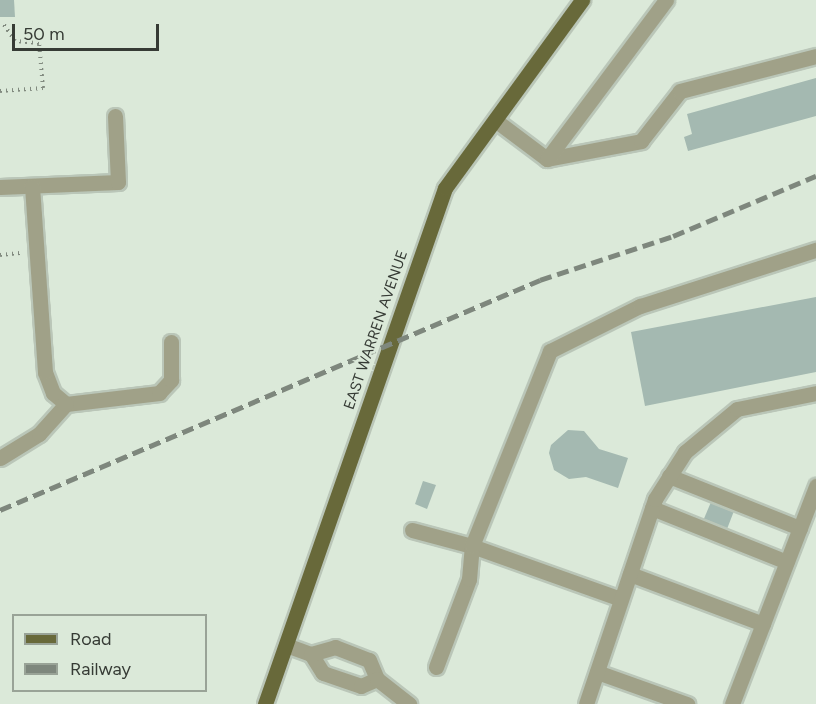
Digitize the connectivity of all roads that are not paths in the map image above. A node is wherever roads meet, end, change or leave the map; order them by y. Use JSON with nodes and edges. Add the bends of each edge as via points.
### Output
{"nodes":[{"id":1,"x":582,"y":0,"type":"edge"},
{"id":2,"x":666,"y":0,"type":"edge"},
{"id":3,"x":816,"y":56,"type":"edge"},
{"id":4,"x":115,"y":116,"type":"dead end"},
{"id":5,"x":495,"y":120,"type":"junction"},
{"id":6,"x":547,"y":159,"type":"junction"},
{"id":7,"x":32,"y":186,"type":"junction"},
{"id":8,"x":0,"y":187,"type":"edge"},
{"id":9,"x":816,"y":250,"type":"edge"},
{"id":10,"x":171,"y":342,"type":"dead end"},
{"id":11,"x":816,"y":393,"type":"edge"},
{"id":12,"x":66,"y":404,"type":"junction"},
{"id":13,"x":0,"y":458,"type":"edge"},
{"id":14,"x":669,"y":476,"type":"junction"},
{"id":15,"x":816,"y":486,"type":"edge"},
{"id":16,"x":652,"y":508,"type":"junction"},
{"id":17,"x":800,"y":528,"type":"junction"},
{"id":18,"x":412,"y":530,"type":"dead end"},
{"id":19,"x":472,"y":546,"type":"junction"},
{"id":20,"x":787,"y":562,"type":"junction"},
{"id":21,"x":630,"y":574,"type":"junction"},
{"id":22,"x":621,"y":599,"type":"junction"},
{"id":23,"x":763,"y":624,"type":"junction"},
{"id":24,"x":286,"y":645,"type":"junction"},
{"id":25,"x":311,"y":654,"type":"junction"},
{"id":26,"x":436,"y":667,"type":"dead end"},
{"id":27,"x":597,"y":672,"type":"junction"},
{"id":28,"x":377,"y":679,"type":"junction"},
{"id":29,"x":265,"y":704,"type":"edge"},
{"id":30,"x":409,"y":704,"type":"edge"},
{"id":31,"x":586,"y":704,"type":"edge"},
{"id":32,"x":687,"y":704,"type":"edge"},
{"id":33,"x":732,"y":704,"type":"edge"}],
"edges":[{"from":1,"to":5,"type":"main road","name":"EAST WARREN AVENUE"},
{"from":2,"to":6,"type":"lane"},
{"from":3,"to":6,"type":"lane","via":[[680,91],[641,141]]},
{"from":4,"to":7,"type":"lane","via":[[118,182]]},
{"from":5,"to":6,"type":"lane"},
{"from":5,"to":24,"type":"main road","name":"EAST WARREN AVENUE","via":[[445,188]]},
{"from":7,"to":8,"type":"lane"},
{"from":7,"to":12,"type":"lane","via":[[45,372],[53,393]]},
{"from":9,"to":19,"type":"lane","via":[[640,306],[550,351]]},
{"from":10,"to":12,"type":"lane","via":[[171,380],[159,393]]},
{"from":11,"to":14,"type":"lane","via":[[737,409],[685,452]]},
{"from":12,"to":13,"type":"lane","via":[[39,434]]},
{"from":14,"to":16,"type":"lane"},
{"from":14,"to":17,"type":"lane"},
{"from":15,"to":17,"type":"lane"},
{"from":16,"to":20,"type":"lane"},
{"from":16,"to":21,"type":"lane"},
{"from":17,"to":20,"type":"lane"},
{"from":18,"to":19,"type":"lane"},
{"from":19,"to":22,"type":"lane"},
{"from":19,"to":26,"type":"lane","via":[[469,579]]},
{"from":20,"to":23,"type":"lane"},
{"from":21,"to":22,"type":"lane"},
{"from":21,"to":23,"type":"lane"},
{"from":22,"to":27,"type":"lane"},
{"from":23,"to":33,"type":"lane"},
{"from":24,"to":25,"type":"lane"},
{"from":24,"to":29,"type":"main road","name":"EAST WARREN AVENUE"},
{"from":25,"to":28,"type":"lane","via":[[323,673],[361,686]]},
{"from":25,"to":28,"type":"lane","via":[[335,647],[369,660]]},
{"from":27,"to":31,"type":"lane"},
{"from":27,"to":32,"type":"lane"},
{"from":28,"to":30,"type":"lane"}]}
